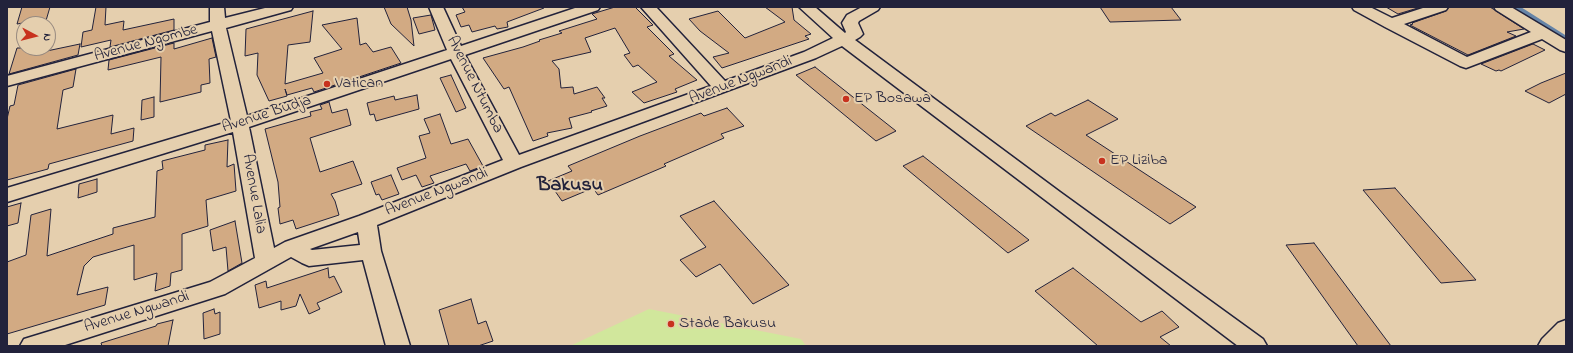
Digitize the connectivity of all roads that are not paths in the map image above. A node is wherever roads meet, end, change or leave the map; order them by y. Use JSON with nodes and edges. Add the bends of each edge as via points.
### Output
{"nodes":[{"id":1,"x":217,"y":7,"type":"edge"},
{"id":2,"x":286,"y":7,"type":"edge"},
{"id":3,"x":436,"y":7,"type":"edge"},
{"id":4,"x":593,"y":7,"type":"edge"},
{"id":5,"x":648,"y":7,"type":"edge"},
{"id":6,"x":806,"y":7,"type":"edge"},
{"id":7,"x":873,"y":7,"type":"edge"},
{"id":8,"x":1359,"y":7,"type":"edge"},
{"id":9,"x":1441,"y":7,"type":"edge"},
{"id":10,"x":1501,"y":7,"type":"edge"},
{"id":11,"x":1522,"y":7,"type":"edge"},
{"id":12,"x":1390,"y":24,"type":"junction"},
{"id":13,"x":218,"y":25,"type":"junction"},
{"id":14,"x":1543,"y":33,"type":"junction"},
{"id":15,"x":1566,"y":35,"type":"edge"},
{"id":16,"x":843,"y":39,"type":"junction"},
{"id":17,"x":1566,"y":47,"type":"edge"},
{"id":18,"x":456,"y":53,"type":"junction"},
{"id":19,"x":7,"y":81,"type":"edge"},
{"id":20,"x":722,"y":88,"type":"junction"},
{"id":21,"x":240,"y":124,"type":"junction"},
{"id":22,"x":514,"y":163,"type":"junction"},
{"id":23,"x":7,"y":195,"type":"edge"},
{"id":24,"x":366,"y":221,"type":"junction"},
{"id":25,"x":292,"y":246,"type":"junction"},
{"id":26,"x":372,"y":251,"type":"junction"},
{"id":27,"x":266,"y":262,"type":"junction"},
{"id":28,"x":1566,"y":329,"type":"edge"},
{"id":29,"x":32,"y":346,"type":"edge"},
{"id":30,"x":398,"y":346,"type":"edge"},
{"id":31,"x":1255,"y":346,"type":"edge"},
{"id":32,"x":1550,"y":346,"type":"edge"}],
"edges":[{"from":1,"to":13,"type":"street","name":"Avenue Lalia"},
{"from":2,"to":13,"type":"street","name":"Avenue Ngombe"},
{"from":3,"to":18,"type":"street","name":"Avenue Ntumba"},
{"from":4,"to":18,"type":"street","name":"Avenue Budja"},
{"from":5,"to":20,"type":"street"},
{"from":6,"to":16,"type":"street"},
{"from":7,"to":16,"type":"street","via":[[852,18],[850,23],[855,34]]},
{"from":8,"to":12,"type":"street"},
{"from":9,"to":12,"type":"street"},
{"from":10,"to":14,"type":"street"},
{"from":11,"to":15,"type":"street"},
{"from":12,"to":14,"type":"street","via":[[1466,63]]},
{"from":13,"to":19,"type":"street","name":"Avenue Ngombe"},
{"from":13,"to":21,"type":"street","name":"Avenue Lalia"},
{"from":14,"to":17,"type":"street"},
{"from":16,"to":20,"type":"street","name":"Avenue Ngwandi","via":[[810,55]]},
{"from":16,"to":31,"type":"street"},
{"from":18,"to":21,"type":"street","name":"Avenue Budja"},
{"from":18,"to":22,"type":"street","name":"Avenue Ntumba"},
{"from":20,"to":22,"type":"street","name":"Avenue Ngwandi"},
{"from":21,"to":23,"type":"street","name":"Avenue Budja"},
{"from":21,"to":27,"type":"street","name":"Avenue Lalia"},
{"from":22,"to":24,"type":"street","name":"Avenue Ngwandi"},
{"from":24,"to":25,"type":"street","name":"Avenue Ngwandi"},
{"from":24,"to":26,"type":"street"},
{"from":25,"to":26,"type":"street","via":[[309,258]]},
{"from":25,"to":27,"type":"street","name":"Avenue Ngwandi"},
{"from":26,"to":30,"type":"street"},
{"from":27,"to":29,"type":"street","name":"Avenue Ngwandi","via":[[217,288]]},
{"from":28,"to":32,"type":"street"}]}
